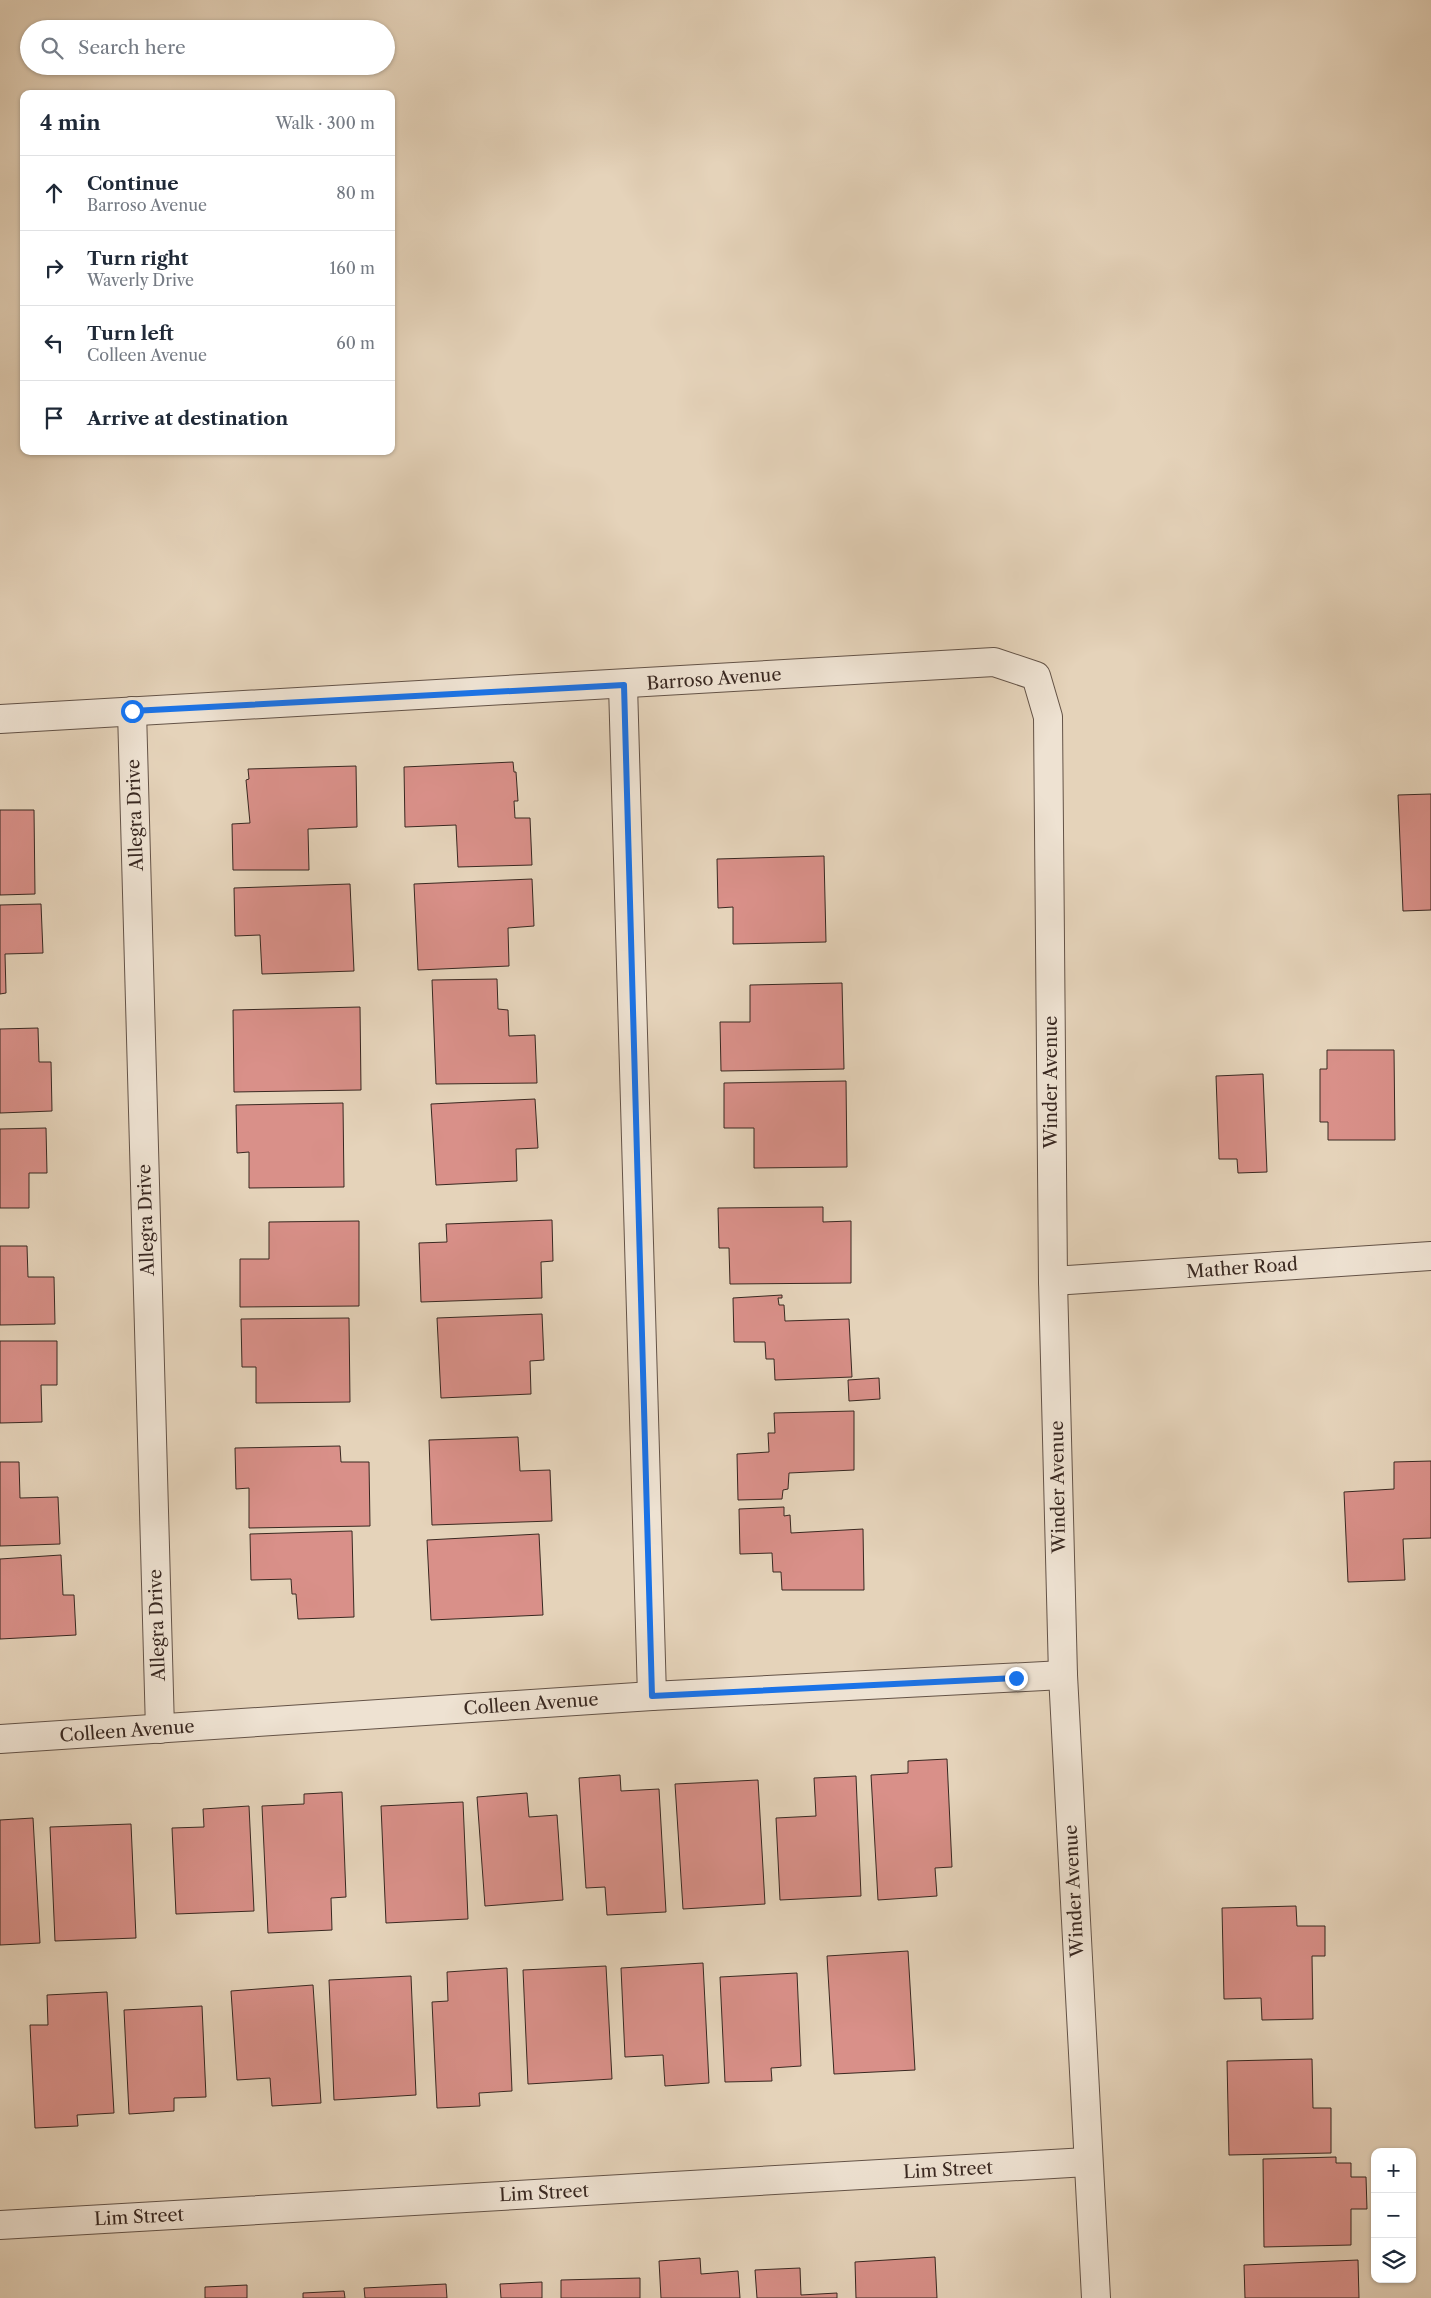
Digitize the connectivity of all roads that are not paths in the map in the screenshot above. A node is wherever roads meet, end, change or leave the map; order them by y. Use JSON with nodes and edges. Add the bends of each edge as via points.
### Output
{"nodes":[{"id":1,"x":1036,"y":676,"type":"joint"},
{"id":2,"x":624,"y":685,"type":"junction"},
{"id":3,"x":132,"y":711,"type":"junction"},
{"id":4,"x":0,"y":719,"type":"edge"},
{"id":5,"x":1431,"y":1256,"type":"edge"},
{"id":6,"x":1053,"y":1281,"type":"junction"},
{"id":7,"x":1063,"y":1675,"type":"junction"},
{"id":8,"x":652,"y":1696,"type":"junction"},
{"id":9,"x":160,"y":1729,"type":"junction"},
{"id":10,"x":0,"y":1739,"type":"edge"},
{"id":11,"x":1087,"y":2162,"type":"junction"},
{"id":12,"x":0,"y":2225,"type":"edge"},
{"id":13,"x":1096,"y":2298,"type":"edge"}],
"edges":[{"from":1,"to":2,"type":"street","name":"Barroso Avenue","via":[[994,662]]},
{"from":1,"to":6,"type":"street","name":"Winder Avenue","via":[[1048,717]]},
{"from":2,"to":3,"type":"street","name":"Barroso Avenue"},
{"from":2,"to":8,"type":"street"},
{"from":3,"to":4,"type":"street","name":"Barroso Avenue"},
{"from":3,"to":9,"type":"street","name":"Allegra Drive"},
{"from":5,"to":6,"type":"street","name":"Mather Road"},
{"from":6,"to":7,"type":"street","name":"Winder Avenue"},
{"from":7,"to":8,"type":"street","name":"Colleen Avenue"},
{"from":7,"to":11,"type":"street","name":"Winder Avenue"},
{"from":8,"to":9,"type":"street","name":"Colleen Avenue"},
{"from":9,"to":10,"type":"street","name":"Colleen Avenue"},
{"from":11,"to":12,"type":"street","name":"Lim Street"},
{"from":11,"to":13,"type":"street","name":"Winder Avenue"}]}
